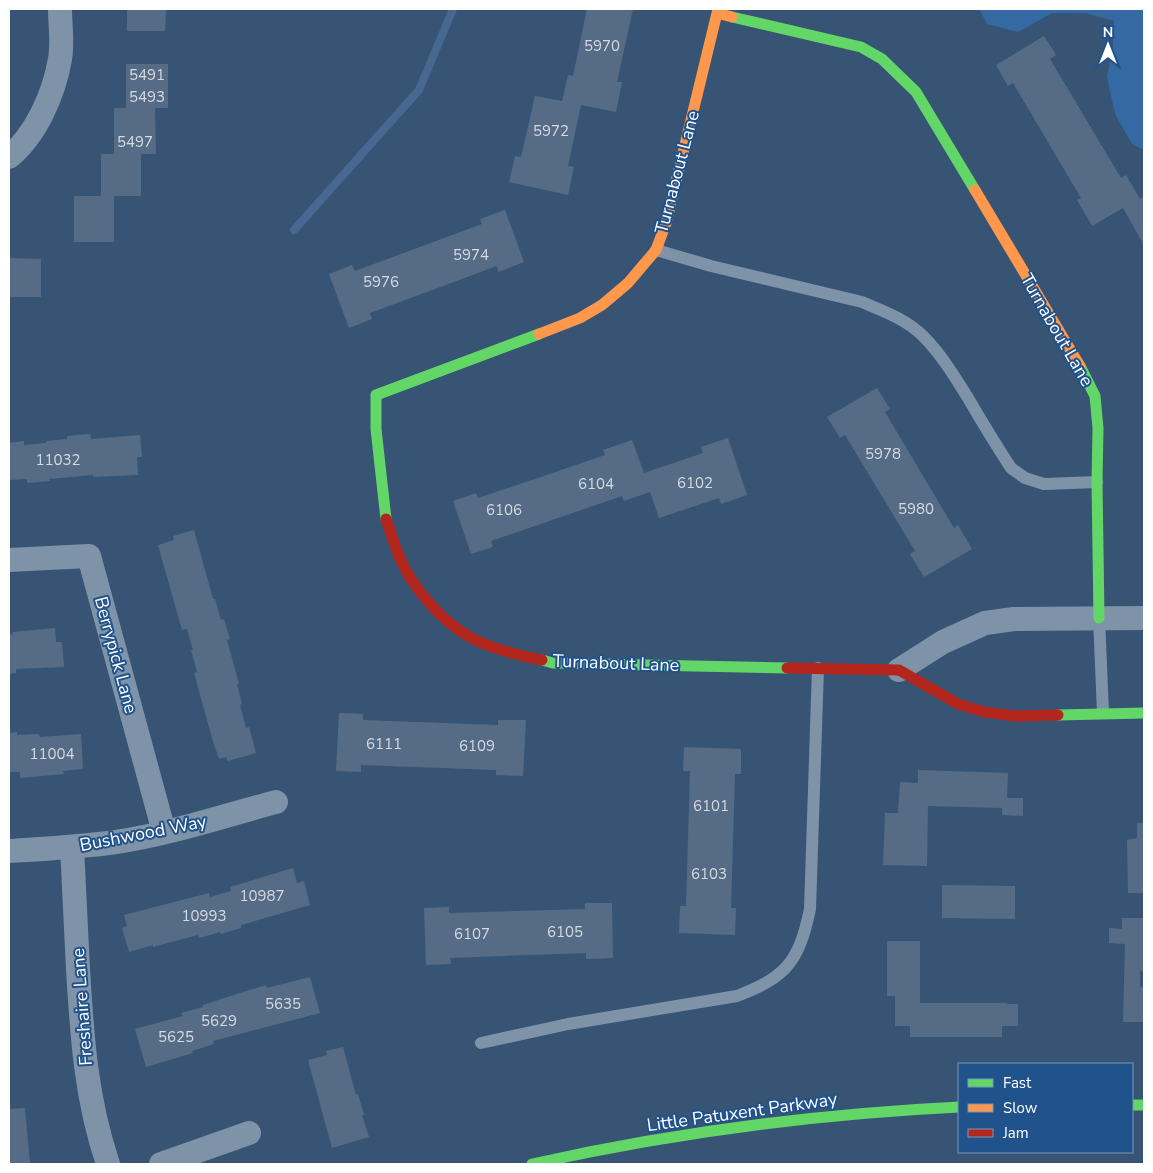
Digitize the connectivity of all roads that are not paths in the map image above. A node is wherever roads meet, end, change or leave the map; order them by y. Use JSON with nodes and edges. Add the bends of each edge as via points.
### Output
{"nodes":[{"id":1,"x":60,"y":9,"type":"edge"},
{"id":2,"x":9,"y":157,"type":"edge"},
{"id":3,"x":656,"y":250,"type":"junction"},
{"id":4,"x":1097,"y":482,"type":"junction"},
{"id":5,"x":9,"y":560,"type":"edge"},
{"id":6,"x":1100,"y":618,"type":"junction"},
{"id":7,"x":1144,"y":618,"type":"edge"},
{"id":8,"x":818,"y":668,"type":"junction"},
{"id":9,"x":899,"y":670,"type":"junction"},
{"id":10,"x":1103,"y":713,"type":"junction"},
{"id":11,"x":1144,"y":713,"type":"edge"},
{"id":12,"x":276,"y":802,"type":"dead end"},
{"id":13,"x":164,"y":832,"type":"junction"},
{"id":14,"x":72,"y":847,"type":"junction"},
{"id":15,"x":9,"y":851,"type":"edge"},
{"id":16,"x":481,"y":1043,"type":"dead end"},
{"id":17,"x":958,"y":1107,"type":"edge"},
{"id":18,"x":249,"y":1133,"type":"dead end"},
{"id":19,"x":108,"y":1164,"type":"edge"},
{"id":20,"x":161,"y":1164,"type":"edge"},
{"id":21,"x":532,"y":1164,"type":"edge"}],
"edges":[{"from":1,"to":2,"type":"street","via":[[60,58],[54,84],[36,126]]},
{"from":3,"to":4,"type":"lane","via":[[862,302],[904,321],[923,335],[952,372],[1011,468],[1025,478],[1044,484]]},
{"from":3,"to":4,"type":"street","name":"Turnabout Lane","via":[[666,223],[717,13],[861,47],[882,58],[916,92],[1078,362],[1095,396]]},
{"from":3,"to":8,"type":"street","name":"Turnabout Lane","via":[[628,283],[580,318],[376,395],[376,430],[385,516],[397,551],[411,578],[433,607],[458,630],[482,643],[515,654],[553,663]]},
{"from":4,"to":6,"type":"street","name":"Turnabout Lane"},
{"from":5,"to":13,"type":"street","name":"Berrypick Lane","via":[[89,556]]},
{"from":6,"to":7,"type":"street"},
{"from":6,"to":9,"type":"street","via":[[1014,619],[985,623],[943,642]]},
{"from":6,"to":10,"type":"lane"},
{"from":8,"to":9,"type":"street","name":"Turnabout Lane"},
{"from":8,"to":16,"type":"lane","via":[[810,909],[804,936],[794,958],[779,976],[737,996],[568,1024]]},
{"from":9,"to":10,"type":"street","name":"Turnabout Lane","via":[[958,704],[984,712],[1015,716]]},
{"from":10,"to":11,"type":"street","name":"Turnabout Lane"},
{"from":12,"to":13,"type":"street","name":"Bushwood Way"},
{"from":13,"to":14,"type":"street","name":"Bushwood Way"},
{"from":14,"to":15,"type":"street","name":"Bushwood Way"},
{"from":14,"to":19,"type":"street","name":"Freshaire Lane","via":[[82,1041],[88,1090]]},
{"from":17,"to":21,"type":"street","name":"Little Patuxent Parkway","via":[[744,1126]]},
{"from":18,"to":20,"type":"street"}]}
